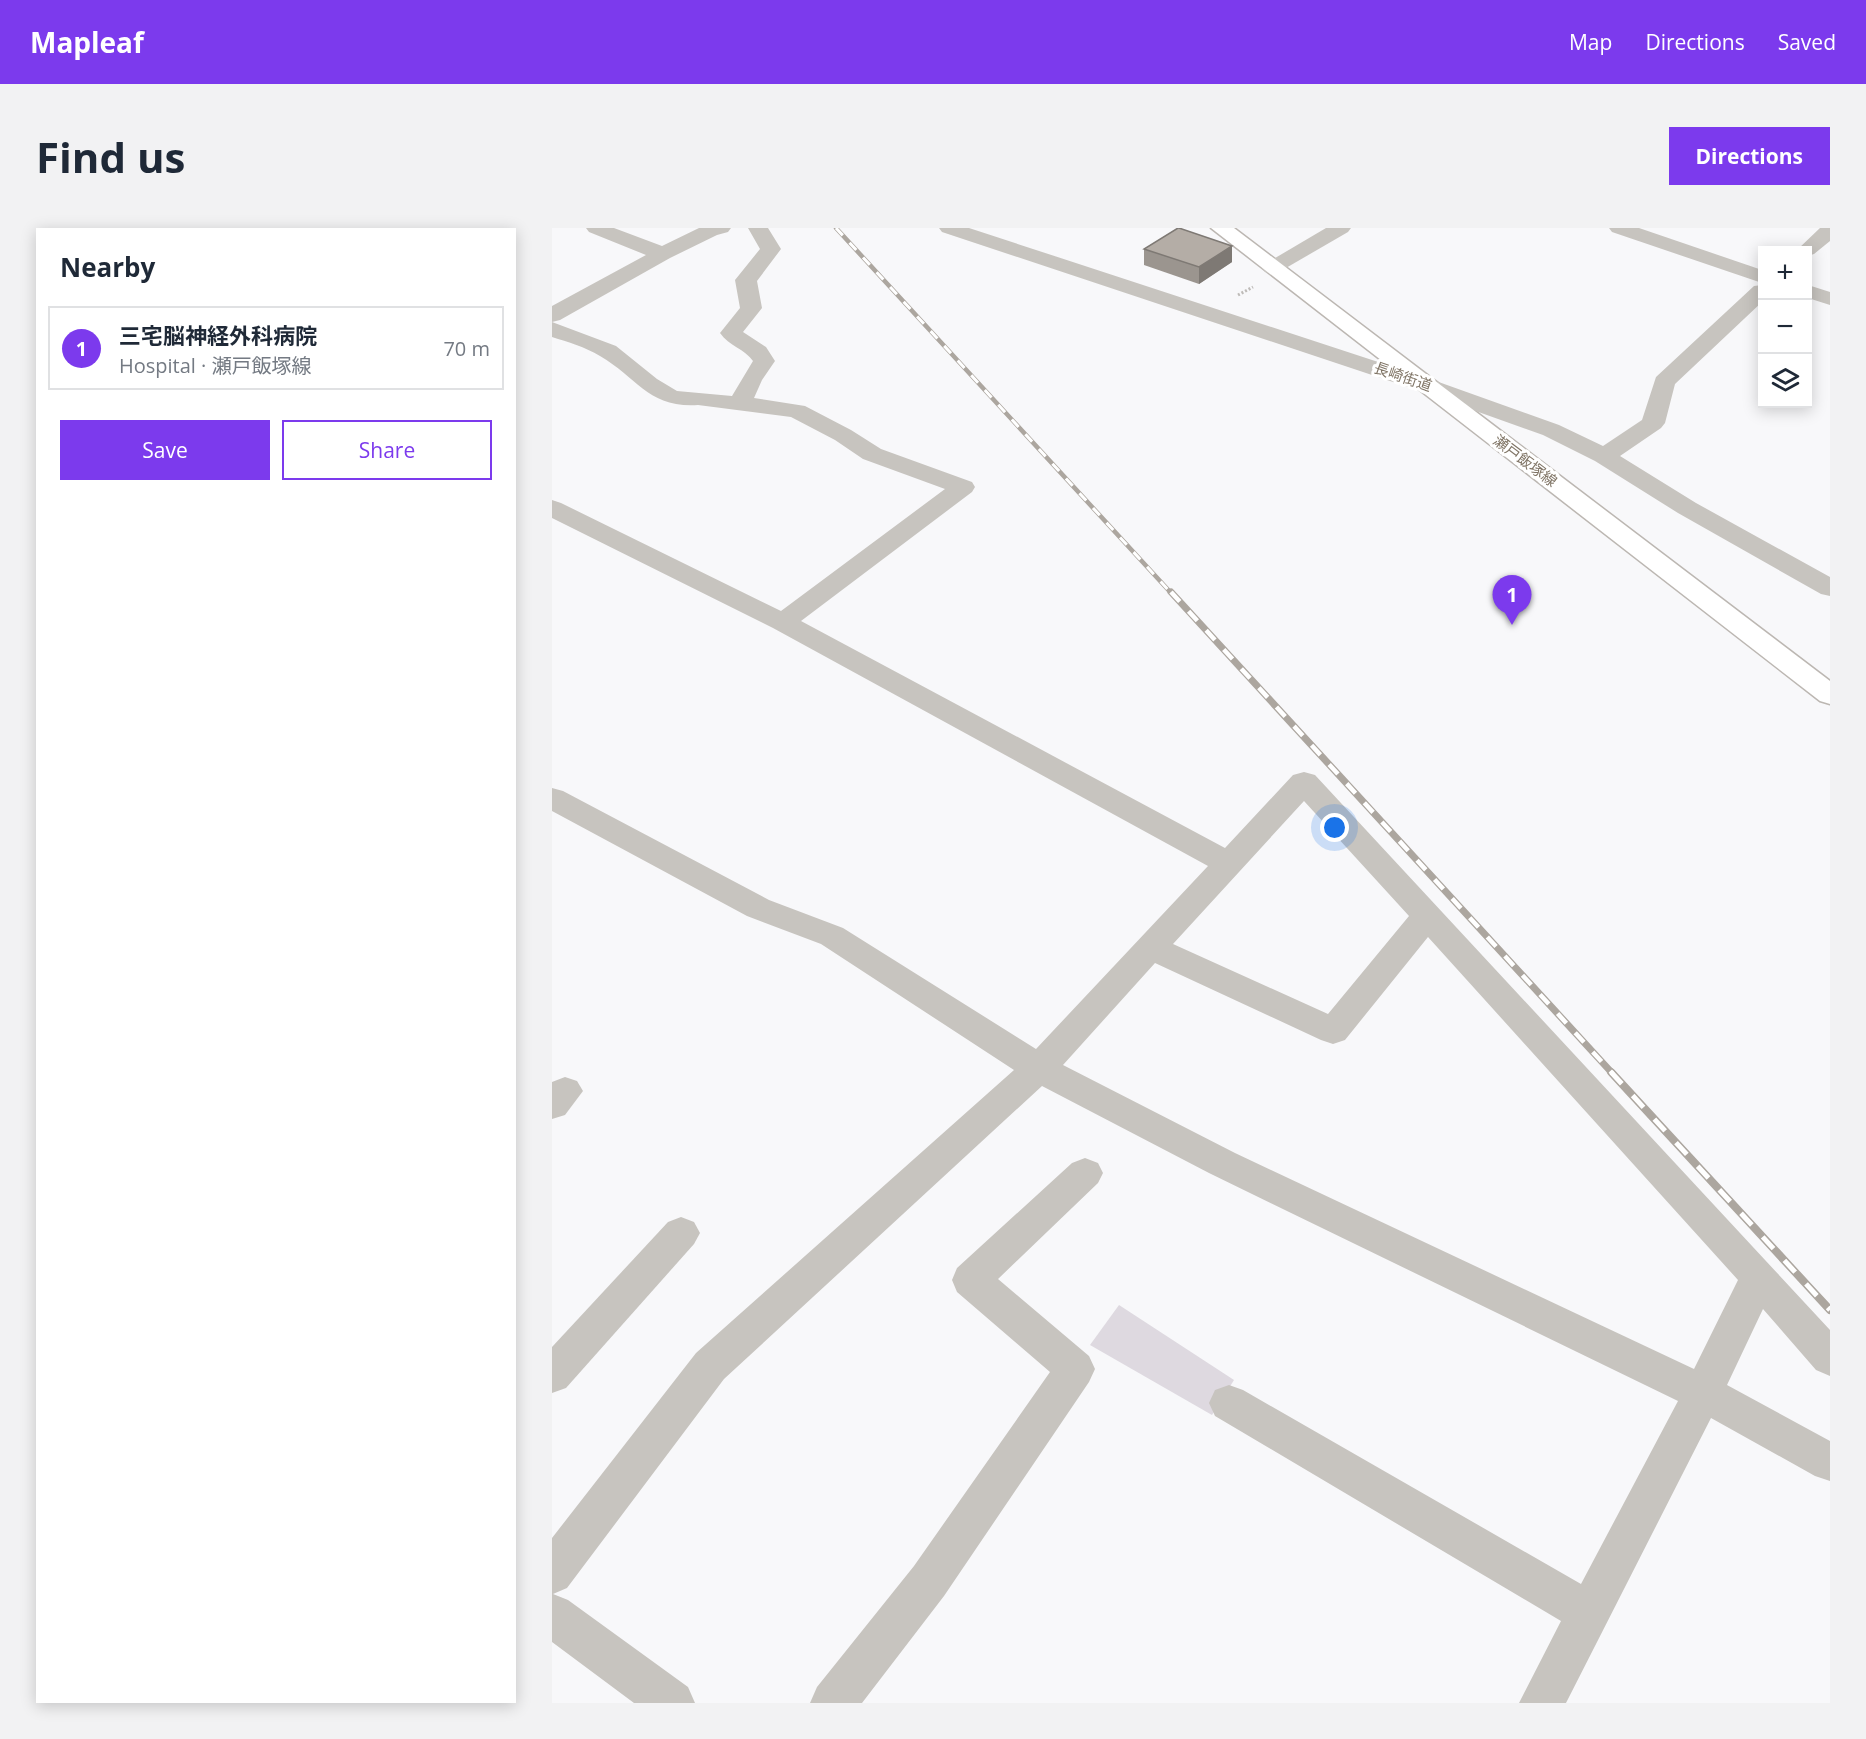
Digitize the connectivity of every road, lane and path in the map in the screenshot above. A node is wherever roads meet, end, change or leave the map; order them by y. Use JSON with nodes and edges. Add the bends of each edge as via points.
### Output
{"nodes":[{"id":1,"x":596,"y":228,"type":"edge"},
{"id":2,"x":721,"y":228,"type":"edge"},
{"id":3,"x":758,"y":228,"type":"edge"},
{"id":4,"x":949,"y":228,"type":"edge"},
{"id":5,"x":1221,"y":228,"type":"edge"},
{"id":6,"x":1341,"y":228,"type":"edge"},
{"id":7,"x":1619,"y":228,"type":"edge"},
{"id":8,"x":1830,"y":230,"type":"edge"},
{"id":9,"x":1812,"y":246,"type":"edge"},
{"id":10,"x":663,"y":254,"type":"junction"},
{"id":11,"x":1272,"y":268,"type":"junction"},
{"id":12,"x":1758,"y":276,"type":"edge"},
{"id":13,"x":1812,"y":292,"type":"edge"},
{"id":14,"x":1758,"y":295,"type":"edge"},
{"id":15,"x":1830,"y":298,"type":"edge"},
{"id":16,"x":552,"y":315,"type":"edge"},
{"id":17,"x":552,"y":329,"type":"edge"},
{"id":18,"x":1425,"y":384,"type":"junction"},
{"id":19,"x":740,"y":404,"type":"junction"},
{"id":20,"x":1604,"y":456,"type":"junction"},
{"id":21,"x":552,"y":508,"type":"edge"},
{"id":22,"x":1830,"y":588,"type":"edge"},
{"id":23,"x":783,"y":622,"type":"junction"},
{"id":24,"x":1830,"y":695,"type":"edge"},
{"id":25,"x":552,"y":798,"type":"edge"},
{"id":26,"x":1228,"y":863,"type":"junction"},
{"id":27,"x":1427,"y":916,"type":"junction"},
{"id":28,"x":1150,"y":947,"type":"junction"},
{"id":29,"x":1039,"y":1068,"type":"junction"},
{"id":30,"x":1085,"y":1173,"type":"dead end"},
{"id":31,"x":681,"y":1233,"type":"dead end"},
{"id":32,"x":1759,"y":1276,"type":"junction"},
{"id":33,"x":1830,"y":1358,"type":"edge"},
{"id":34,"x":552,"y":1375,"type":"edge"},
{"id":35,"x":1703,"y":1394,"type":"junction"},
{"id":36,"x":1229,"y":1402,"type":"dead end"},
{"id":37,"x":1830,"y":1462,"type":"edge"},
{"id":38,"x":552,"y":1573,"type":"edge"},
{"id":39,"x":1589,"y":1613,"type":"junction"},
{"id":40,"x":552,"y":1615,"type":"edge"},
{"id":41,"x":672,"y":1703,"type":"edge"},
{"id":42,"x":833,"y":1703,"type":"edge"},
{"id":43,"x":1542,"y":1703,"type":"edge"}],
"edges":[{"from":1,"to":10,"type":"street"},
{"from":2,"to":10,"type":"street"},
{"from":3,"to":19,"type":"street","via":[[771,249],[746,280],[750,311],[731,333],[764,361]]},
{"from":4,"to":18,"type":"street","name":"長崎街道"},
{"from":5,"to":11,"type":"main road","name":"瀬戸飯塚線"},
{"from":6,"to":11,"type":"street"},
{"from":7,"to":12,"type":"street"},
{"from":8,"to":9,"type":"street"},
{"from":10,"to":16,"type":"street"},
{"from":11,"to":18,"type":"main road","name":"瀬戸飯塚線"},
{"from":13,"to":15,"type":"street"},
{"from":14,"to":20,"type":"street","via":[[1664,382],[1653,423]]},
{"from":17,"to":19,"type":"street","via":[[609,351],[670,398]]},
{"from":18,"to":20,"type":"street","name":"長崎街道","via":[[1551,430]]},
{"from":18,"to":24,"type":"main road","name":"瀬戸飯塚線"},
{"from":19,"to":23,"type":"street","via":[[797,411],[872,454],[963,487]]},
{"from":20,"to":22,"type":"street","name":"長崎街道","via":[[1687,508]]},
{"from":21,"to":23,"type":"street"},
{"from":23,"to":26,"type":"street"},
{"from":25,"to":29,"type":"street","via":[[758,908],[832,936]]},
{"from":26,"to":27,"type":"street","via":[[1304,782]]},
{"from":26,"to":28,"type":"street"},
{"from":27,"to":28,"type":"street","via":[[1333,1031]]},
{"from":27,"to":32,"type":"street"},
{"from":28,"to":29,"type":"street"},
{"from":29,"to":35,"type":"street","via":[[1222,1163]]},
{"from":29,"to":38,"type":"street","via":[[711,1366]]},
{"from":30,"to":42,"type":"street","via":[[971,1280],[1075,1369],[929,1581]]},
{"from":31,"to":34,"type":"street"},
{"from":32,"to":33,"type":"street"},
{"from":32,"to":35,"type":"street"},
{"from":35,"to":37,"type":"street"},
{"from":35,"to":39,"type":"street"},
{"from":36,"to":39,"type":"street"},
{"from":39,"to":43,"type":"street"},
{"from":40,"to":41,"type":"street"}]}
